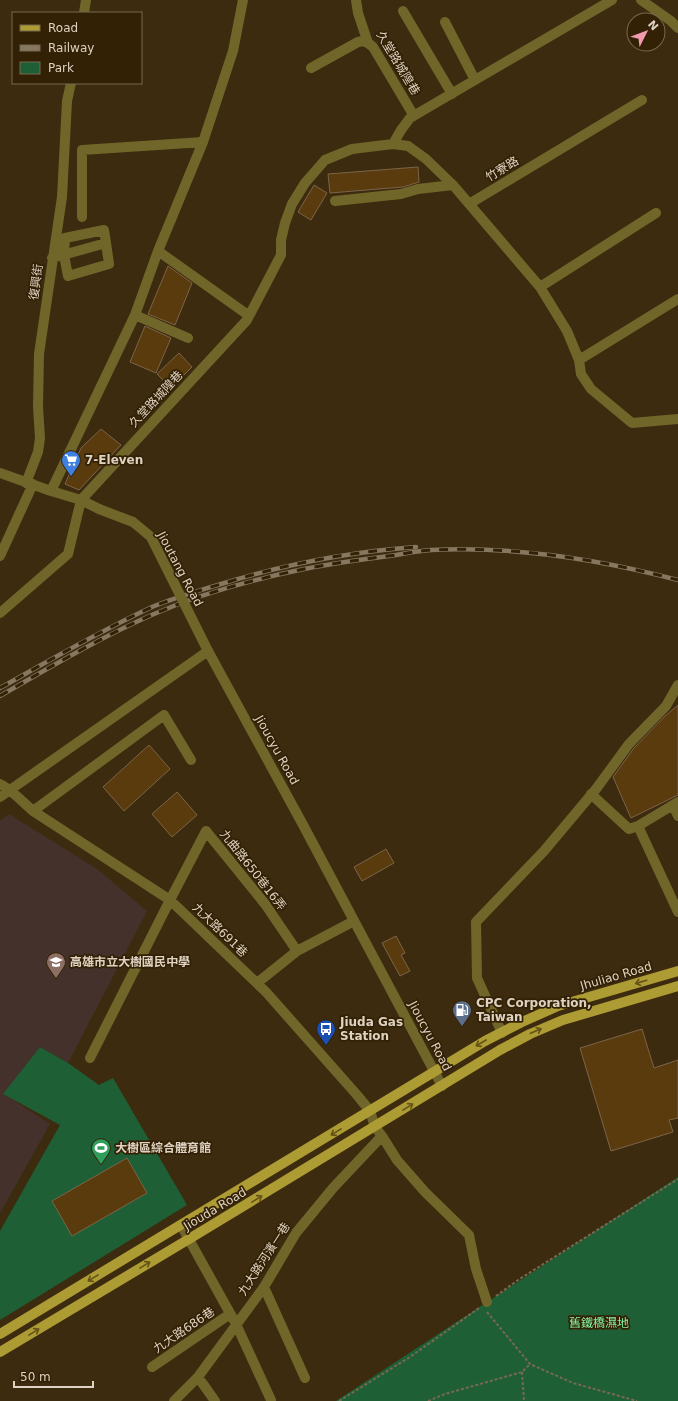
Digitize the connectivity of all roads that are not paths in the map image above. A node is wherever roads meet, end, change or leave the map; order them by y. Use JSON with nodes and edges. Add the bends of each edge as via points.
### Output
{"nodes":[{"id":1,"x":86,"y":0,"type":"edge"},
{"id":2,"x":243,"y":0,"type":"edge"},
{"id":3,"x":356,"y":0,"type":"edge"},
{"id":4,"x":612,"y":0,"type":"edge"},
{"id":5,"x":641,"y":0,"type":"edge"},
{"id":6,"x":403,"y":11,"type":"dead end"},
{"id":7,"x":84,"y":12,"type":"edge"},
{"id":8,"x":445,"y":22,"type":"dead end"},
{"id":9,"x":678,"y":28,"type":"edge"},
{"id":10,"x":368,"y":43,"type":"junction"},
{"id":11,"x":311,"y":68,"type":"dead end"},
{"id":12,"x":475,"y":80,"type":"junction"},
{"id":13,"x":71,"y":84,"type":"edge"},
{"id":14,"x":452,"y":94,"type":"junction"},
{"id":15,"x":642,"y":100,"type":"dead end"},
{"id":16,"x":414,"y":116,"type":"junction"},
{"id":17,"x":203,"y":142,"type":"junction"},
{"id":18,"x":393,"y":144,"type":"junction"},
{"id":19,"x":453,"y":185,"type":"junction"},
{"id":20,"x":335,"y":201,"type":"dead end"},
{"id":21,"x":470,"y":204,"type":"junction"},
{"id":22,"x":656,"y":213,"type":"dead end"},
{"id":23,"x":82,"y":217,"type":"dead end"},
{"id":24,"x":106,"y":243,"type":"junction"},
{"id":25,"x":158,"y":251,"type":"junction"},
{"id":26,"x":64,"y":255,"type":"junction"},
{"id":27,"x":52,"y":258,"type":"junction"},
{"id":28,"x":540,"y":287,"type":"junction"},
{"id":29,"x":678,"y":299,"type":"edge"},
{"id":30,"x":135,"y":315,"type":"junction"},
{"id":31,"x":248,"y":315,"type":"junction"},
{"id":32,"x":188,"y":338,"type":"dead end"},
{"id":33,"x":579,"y":360,"type":"junction"},
{"id":34,"x":678,"y":419,"type":"edge"},
{"id":35,"x":0,"y":474,"type":"edge"},
{"id":36,"x":30,"y":484,"type":"junction"},
{"id":37,"x":51,"y":491,"type":"junction"},
{"id":38,"x":80,"y":500,"type":"junction"},
{"id":39,"x":0,"y":556,"type":"edge"},
{"id":40,"x":0,"y":613,"type":"edge"},
{"id":41,"x":208,"y":651,"type":"junction"},
{"id":42,"x":678,"y":685,"type":"edge"},
{"id":43,"x":191,"y":760,"type":"dead end"},
{"id":44,"x":0,"y":784,"type":"edge"},
{"id":45,"x":10,"y":790,"type":"junction"},
{"id":46,"x":591,"y":794,"type":"junction"},
{"id":47,"x":0,"y":797,"type":"edge"},
{"id":48,"x":675,"y":803,"type":"edge"},
{"id":49,"x":33,"y":811,"type":"junction"},
{"id":50,"x":678,"y":816,"type":"edge"},
{"id":51,"x":638,"y":826,"type":"junction"},
{"id":52,"x":170,"y":900,"type":"junction"},
{"id":53,"x":678,"y":912,"type":"edge"},
{"id":54,"x":354,"y":921,"type":"junction"},
{"id":55,"x":297,"y":951,"type":"junction"},
{"id":56,"x":678,"y":971,"type":"edge"},
{"id":57,"x":257,"y":983,"type":"junction"},
{"id":58,"x":678,"y":986,"type":"edge"},
{"id":59,"x":575,"y":1001,"type":"junction"},
{"id":60,"x":577,"y":1016,"type":"junction"},
{"id":61,"x":502,"y":1032,"type":"junction"},
{"id":62,"x":90,"y":1058,"type":"dead end"},
{"id":63,"x":434,"y":1071,"type":"junction"},
{"id":64,"x":442,"y":1086,"type":"junction"},
{"id":65,"x":370,"y":1111,"type":"junction"},
{"id":66,"x":375,"y":1127,"type":"junction"},
{"id":67,"x":382,"y":1136,"type":"junction"},
{"id":68,"x":181,"y":1225,"type":"junction"},
{"id":69,"x":189,"y":1239,"type":"junction"},
{"id":70,"x":264,"y":1287,"type":"junction"},
{"id":71,"x":484,"y":1304,"type":"road end"},
{"id":72,"x":230,"y":1314,"type":"junction"},
{"id":73,"x":236,"y":1324,"type":"junction"},
{"id":74,"x":0,"y":1334,"type":"edge"},
{"id":75,"x":0,"y":1352,"type":"edge"},
{"id":76,"x":152,"y":1367,"type":"dead end"},
{"id":77,"x":198,"y":1377,"type":"junction"},
{"id":78,"x":305,"y":1378,"type":"dead end"},
{"id":79,"x":271,"y":1400,"type":"edge"},
{"id":80,"x":174,"y":1401,"type":"edge"},
{"id":81,"x":215,"y":1401,"type":"edge"}],
"edges":[{"from":1,"to":7,"type":"street"},
{"from":2,"to":17,"type":"street","via":[[233,51]]},
{"from":3,"to":10,"type":"street","name":"久堂路城隍巷"},
{"from":4,"to":12,"type":"street"},
{"from":5,"to":9,"type":"street"},
{"from":6,"to":14,"type":"street"},
{"from":8,"to":12,"type":"street"},
{"from":10,"to":11,"type":"street","via":[[358,42]]},
{"from":10,"to":16,"type":"street","name":"久堂路城隍巷","via":[[373,47]]},
{"from":12,"to":14,"type":"street"},
{"from":13,"to":27,"type":"street","name":"復興街","via":[[67,101],[62,196]]},
{"from":14,"to":16,"type":"street"},
{"from":15,"to":21,"type":"street","name":"竹寮路"},
{"from":16,"to":18,"type":"street","via":[[405,124]]},
{"from":17,"to":23,"type":"street","via":[[82,150]]},
{"from":17,"to":25,"type":"street"},
{"from":18,"to":19,"type":"street","name":"久堂路城隍巷","via":[[408,146]]},
{"from":18,"to":31,"type":"street","name":"久堂路城隍巷","via":[[352,149],[325,160],[305,183],[292,204],[285,223],[281,256]]},
{"from":19,"to":20,"type":"street"},
{"from":19,"to":21,"type":"street","name":"久堂路城隍巷"},
{"from":21,"to":28,"type":"street"},
{"from":22,"to":28,"type":"street"},
{"from":24,"to":26,"type":"street"},
{"from":24,"to":26,"type":"street","via":[[104,230],[64,238]]},
{"from":24,"to":26,"type":"street","via":[[109,264],[68,276]]},
{"from":25,"to":30,"type":"street"},
{"from":25,"to":31,"type":"street"},
{"from":26,"to":27,"type":"street"},
{"from":27,"to":36,"type":"street","name":"復興街","via":[[39,354],[40,438]]},
{"from":28,"to":33,"type":"street","via":[[567,331]]},
{"from":29,"to":33,"type":"street"},
{"from":30,"to":32,"type":"street"},
{"from":30,"to":37,"type":"street"},
{"from":31,"to":38,"type":"street","name":"久堂路城隍巷","via":[[247,320]]},
{"from":33,"to":34,"type":"street","via":[[581,374],[591,389],[632,423]]},
{"from":35,"to":36,"type":"street","name":"Jioutang Road"},
{"from":36,"to":37,"type":"street","name":"Jioutang Road"},
{"from":36,"to":39,"type":"street","name":"復興街"},
{"from":37,"to":38,"type":"street","name":"Jioutang Road"},
{"from":38,"to":40,"type":"street","via":[[68,554]]},
{"from":38,"to":41,"type":"street","name":"Jioutang Road","bridge":true,"via":[[133,522],[151,537]]},
{"from":41,"to":45,"type":"street"},
{"from":41,"to":54,"type":"street","name":"Jioucyu Road"},
{"from":42,"to":46,"type":"street","via":[[666,706],[629,744]]},
{"from":43,"to":49,"type":"street","via":[[164,715]]},
{"from":44,"to":45,"type":"street","name":"九大路691巷"},
{"from":45,"to":47,"type":"street"},
{"from":45,"to":49,"type":"street","name":"九大路691巷"},
{"from":46,"to":51,"type":"street","via":[[629,829]]},
{"from":46,"to":61,"type":"street","via":[[544,850],[476,922],[477,978]]},
{"from":48,"to":50,"type":"street"},
{"from":48,"to":51,"type":"street"},
{"from":49,"to":52,"type":"street","name":"九大路691巷"},
{"from":51,"to":53,"type":"street"},
{"from":52,"to":55,"type":"street","name":"九曲路650巷16弄","via":[[206,831],[265,904]]},
{"from":52,"to":57,"type":"street","name":"九大路691巷"},
{"from":52,"to":62,"type":"street"},
{"from":54,"to":55,"type":"street"},
{"from":54,"to":63,"type":"street","name":"Jioucyu Road"},
{"from":55,"to":57,"type":"street"},
{"from":56,"to":59,"type":"main road","name":"Jhuliao Road","one_way":true},
{"from":57,"to":65,"type":"street","name":"九大路691巷"},
{"from":58,"to":60,"type":"main road"},
{"from":59,"to":60,"type":"main road"},
{"from":59,"to":61,"type":"main road","name":"Jhuliao Road","via":[[558,1006]]},
{"from":64,"to":60,"type":"main road","one_way":true,"via":[[524,1037]]},
{"from":61,"to":63,"type":"main road","name":"Jhuliao Road","one_way":true},
{"from":63,"to":64,"type":"street","name":"Jioucyu Road"},
{"from":63,"to":65,"type":"main road","name":"Jiouda Road"},
{"from":66,"to":64,"type":"main road","name":"Jiouda Road","one_way":true},
{"from":65,"to":66,"type":"street","name":"九大路691巷"},
{"from":65,"to":68,"type":"main road","name":"Jiouda Road","one_way":true},
{"from":66,"to":67,"type":"street"},
{"from":69,"to":66,"type":"main road","name":"Jiouda Road","one_way":true},
{"from":67,"to":70,"type":"street","name":"九大路河濱一巷","via":[[333,1188],[296,1233]]},
{"from":67,"to":71,"type":"street","via":[[397,1160],[425,1192],[469,1235]]},
{"from":68,"to":69,"type":"street","name":"九大路686巷"},
{"from":68,"to":74,"type":"main road","name":"Jiouda Road","one_way":true},
{"from":69,"to":72,"type":"street","name":"九大路686巷"},
{"from":75,"to":69,"type":"main road","name":"Jiouda Road","one_way":true},
{"from":70,"to":73,"type":"street","name":"九大路河濱一巷"},
{"from":70,"to":78,"type":"street"},
{"from":72,"to":73,"type":"street","name":"九大路686巷"},
{"from":72,"to":76,"type":"street","name":"九大路686巷"},
{"from":73,"to":77,"type":"street","name":"九大路河濱一巷"},
{"from":73,"to":79,"type":"street","name":"九大路686巷"},
{"from":77,"to":80,"type":"street","name":"九大路河濱一巷"},
{"from":77,"to":81,"type":"street"}]}
